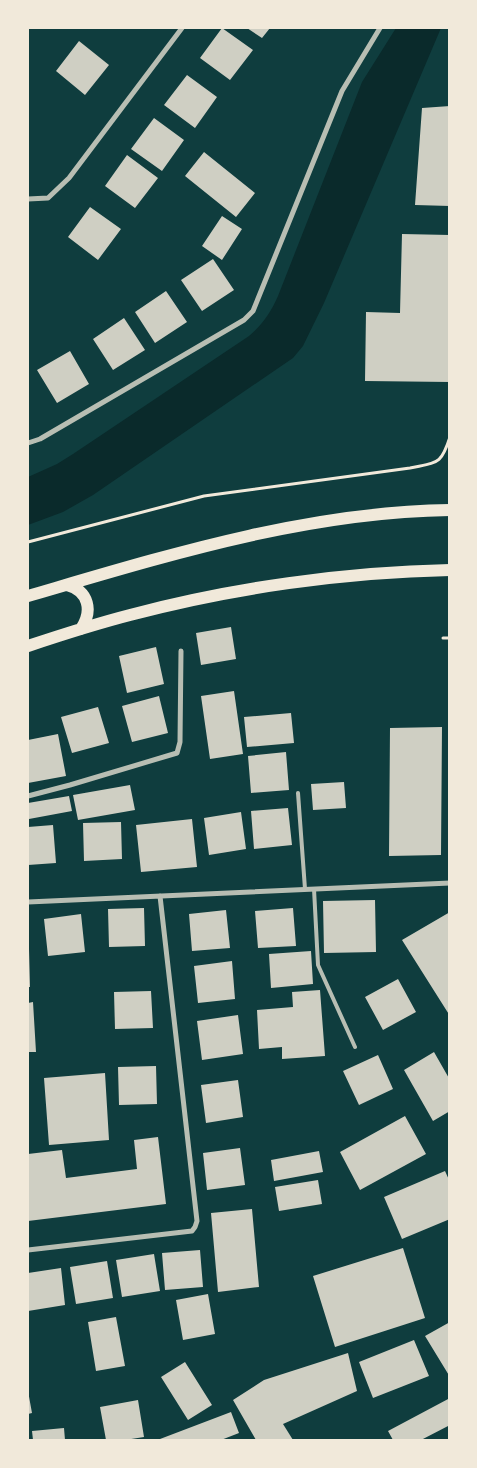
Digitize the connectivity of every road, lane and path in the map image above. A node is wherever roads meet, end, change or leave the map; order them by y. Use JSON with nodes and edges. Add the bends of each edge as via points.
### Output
{"nodes":[{"id":1,"x":182,"y":28,"type":"edge"},
{"id":2,"x":380,"y":28,"type":"edge"},
{"id":3,"x":28,"y":199,"type":"edge"},
{"id":4,"x":450,"y":437,"type":"edge"},
{"id":5,"x":28,"y":443,"type":"edge"},
{"id":6,"x":450,"y":510,"type":"edge"},
{"id":7,"x":28,"y":542,"type":"edge"},
{"id":8,"x":450,"y":570,"type":"edge"},
{"id":9,"x":67,"y":585,"type":"junction"},
{"id":10,"x":28,"y":596,"type":"edge"},
{"id":11,"x":81,"y":629,"type":"junction"},
{"id":12,"x":443,"y":638,"type":"dead end"},
{"id":13,"x":450,"y":638,"type":"edge"},
{"id":14,"x":28,"y":646,"type":"edge"},
{"id":15,"x":181,"y":651,"type":"dead end"},
{"id":16,"x":298,"y":793,"type":"dead end"},
{"id":17,"x":28,"y":796,"type":"edge"},
{"id":18,"x":450,"y":883,"type":"edge"},
{"id":19,"x":304,"y":889,"type":"junction"},
{"id":20,"x":314,"y":889,"type":"junction"},
{"id":21,"x":160,"y":896,"type":"junction"},
{"id":22,"x":28,"y":902,"type":"edge"},
{"id":23,"x":355,"y":1046,"type":"dead end"},
{"id":24,"x":28,"y":1250,"type":"edge"}],
"edges":[{"from":1,"to":3,"type":"street","via":[[69,178],[46,199]]},
{"from":2,"to":5,"type":"street","via":[[342,91],[253,311],[244,320]]},
{"from":4,"to":7,"type":"path","via":[[442,458],[436,462],[204,496]]},
{"from":6,"to":9,"type":"main road","via":[[365,515],[278,529]]},
{"from":8,"to":11,"type":"main road","via":[[356,576],[237,591],[130,614]]},
{"from":9,"to":10,"type":"main road"},
{"from":9,"to":11,"type":"main road","via":[[80,590],[87,602],[86,622]]},
{"from":11,"to":14,"type":"main road"},
{"from":12,"to":13,"type":"path"},
{"from":15,"to":17,"type":"street","via":[[180,742],[177,753]]},
{"from":16,"to":19,"type":"lane"},
{"from":18,"to":20,"type":"street"},
{"from":19,"to":20,"type":"street"},
{"from":19,"to":21,"type":"street"},
{"from":20,"to":23,"type":"lane","via":[[318,966]]},
{"from":21,"to":22,"type":"street"},
{"from":21,"to":24,"type":"street","via":[[197,1220],[195,1227],[192,1231]]}]}
